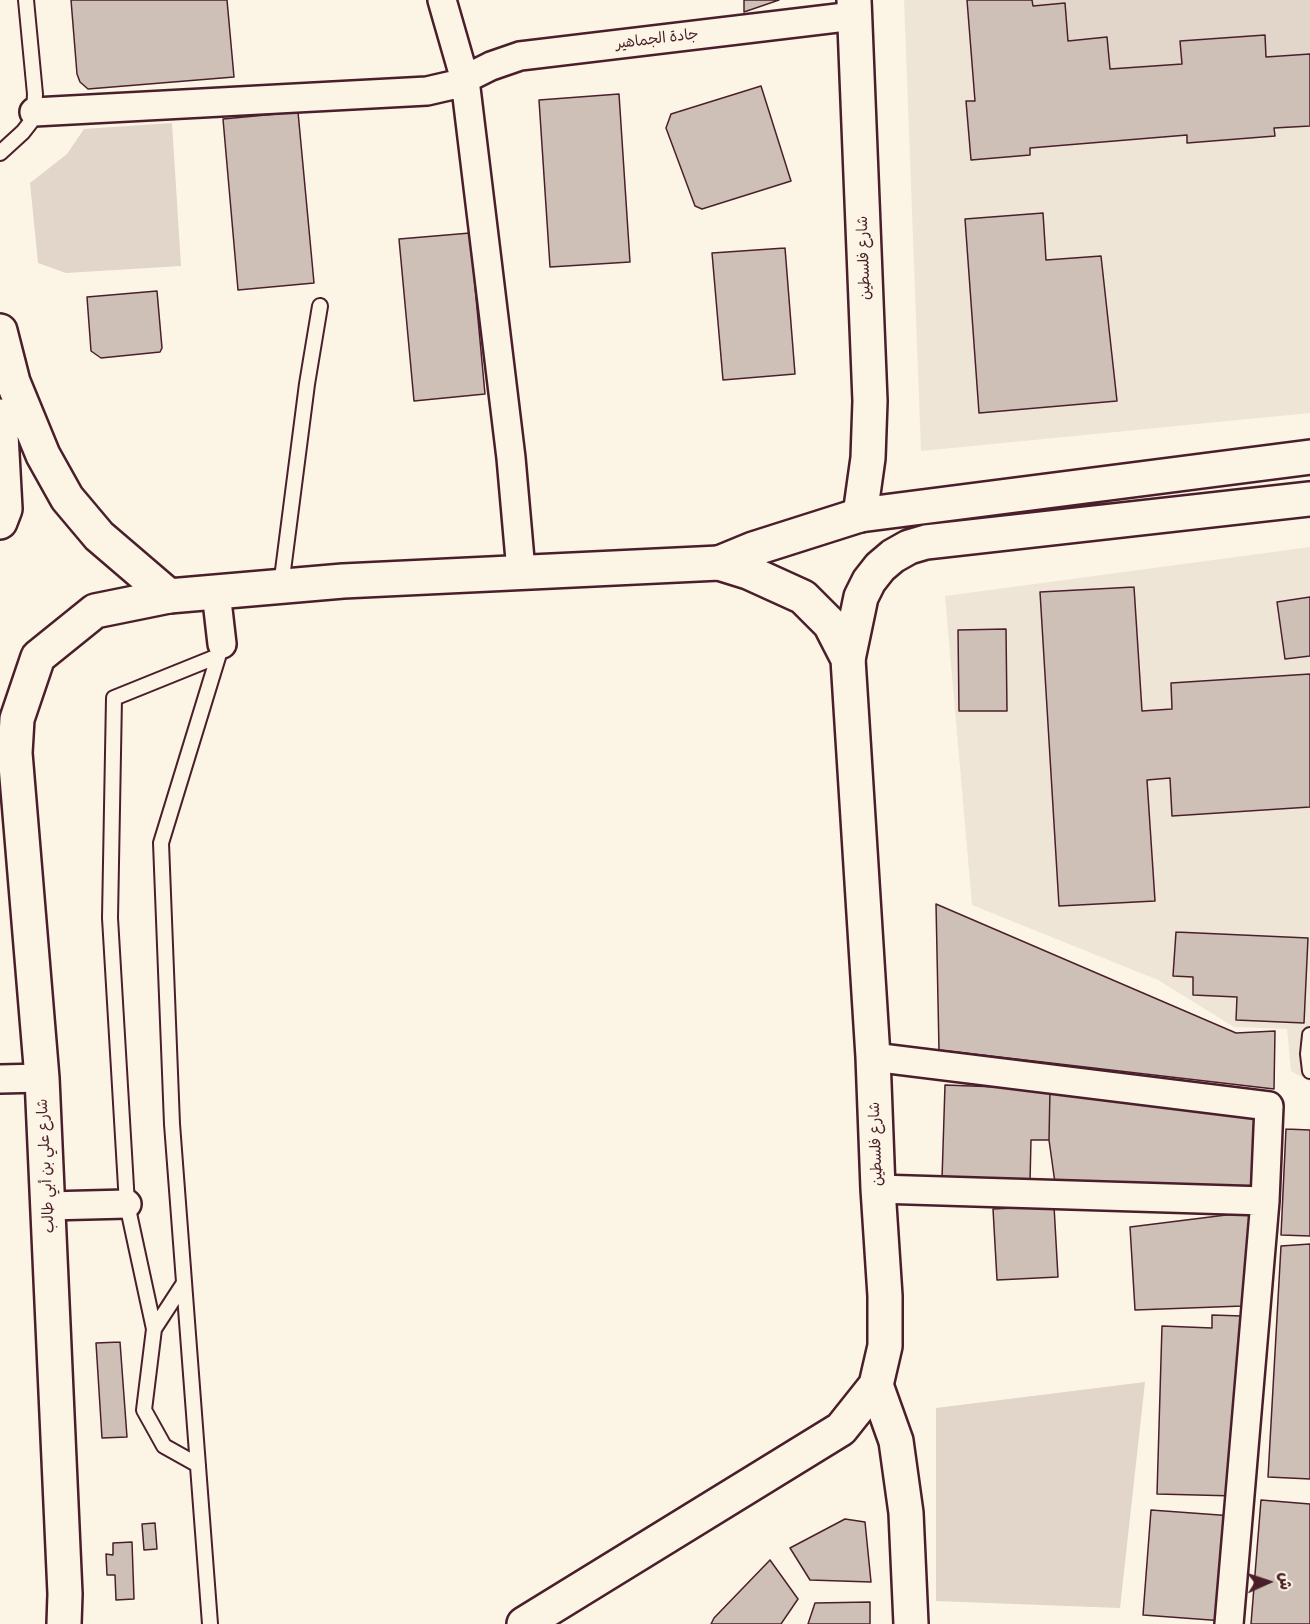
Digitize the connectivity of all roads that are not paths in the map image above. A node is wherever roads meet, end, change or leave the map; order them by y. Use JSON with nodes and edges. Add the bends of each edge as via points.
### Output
{"nodes":[{"id":1,"x":26,"y":0,"type":"edge"},
{"id":2,"x":442,"y":0,"type":"edge"},
{"id":3,"x":854,"y":8,"type":"edge"},
{"id":4,"x":465,"y":80,"type":"junction"},
{"id":5,"x":34,"y":112,"type":"junction"},
{"id":6,"x":0,"y":153,"type":"edge"},
{"id":7,"x":320,"y":306,"type":"dead end"},
{"id":8,"x":0,"y":331,"type":"edge"},
{"id":9,"x":0,"y":416,"type":"edge"},
{"id":10,"x":1310,"y":457,"type":"edge"},
{"id":11,"x":1310,"y":499,"type":"edge"},
{"id":12,"x":860,"y":515,"type":"junction"},
{"id":13,"x":0,"y":522,"type":"edge"},
{"id":14,"x":719,"y":563,"type":"junction"},
{"id":15,"x":522,"y":571,"type":"junction"},
{"id":16,"x":281,"y":586,"type":"junction"},
{"id":17,"x":216,"y":592,"type":"junction"},
{"id":18,"x":169,"y":596,"type":"junction"},
{"id":19,"x":220,"y":650,"type":"junction"},
{"id":20,"x":848,"y":659,"type":"junction"},
{"id":21,"x":0,"y":712,"type":"edge"},
{"id":22,"x":15,"y":753,"type":"junction"},
{"id":23,"x":1310,"y":1035,"type":"edge"},
{"id":24,"x":873,"y":1058,"type":"junction"},
{"id":25,"x":1310,"y":1071,"type":"edge"},
{"id":26,"x":42,"y":1078,"type":"junction"},
{"id":27,"x":0,"y":1079,"type":"edge"},
{"id":28,"x":878,"y":1189,"type":"junction"},
{"id":29,"x":1265,"y":1201,"type":"junction"},
{"id":30,"x":127,"y":1204,"type":"junction"},
{"id":31,"x":48,"y":1206,"type":"junction"},
{"id":32,"x":184,"y":1283,"type":"junction"},
{"id":33,"x":154,"y":1329,"type":"junction"},
{"id":34,"x":876,"y":1385,"type":"junction"},
{"id":35,"x":198,"y":1464,"type":"junction"},
{"id":36,"x":64,"y":1624,"type":"edge"},
{"id":37,"x":210,"y":1624,"type":"edge"},
{"id":38,"x":524,"y":1624,"type":"edge"},
{"id":39,"x":911,"y":1624,"type":"edge"},
{"id":40,"x":1229,"y":1624,"type":"edge"}],
"edges":[{"from":1,"to":5,"type":"lane"},
{"from":2,"to":4,"type":"street"},
{"from":3,"to":4,"type":"street","name":"جادة الجماهير","via":[[520,56]]},
{"from":3,"to":12,"type":"main road","name":"شارع فلسطين","via":[[870,401]]},
{"from":4,"to":5,"type":"street","name":"جادة الجماهير","via":[[420,92]]},
{"from":4,"to":15,"type":"street"},
{"from":5,"to":6,"type":"lane","via":[[30,123]]},
{"from":7,"to":16,"type":"lane"},
{"from":8,"to":18,"type":"main road","via":[[13,382],[43,455],[67,498],[99,536]]},
{"from":9,"to":13,"type":"main road","via":[[5,509]]},
{"from":10,"to":12,"type":"main road"},
{"from":11,"to":20,"type":"main road","via":[[909,547],[880,567],[869,581],[861,597]]},
{"from":12,"to":14,"type":"main road"},
{"from":14,"to":15,"type":"main road"},
{"from":14,"to":20,"type":"main road","via":[[803,597],[830,624]]},
{"from":15,"to":16,"type":"main road"},
{"from":16,"to":17,"type":"main road"},
{"from":17,"to":18,"type":"main road"},
{"from":17,"to":19,"type":"street"},
{"from":18,"to":22,"type":"main road","via":[[95,611],[38,657],[17,719]]},
{"from":19,"to":30,"type":"lane","via":[[114,698],[110,918]]},
{"from":19,"to":32,"type":"lane","via":[[161,843],[172,1124]]},
{"from":20,"to":24,"type":"main road","name":"شارع فلسطين"},
{"from":21,"to":22,"type":"main road","name":"شارع علي بن أبي طالب"},
{"from":22,"to":26,"type":"main road","name":"شارع علي بن أبي طالب"},
{"from":23,"to":25,"type":"lane"},
{"from":24,"to":28,"type":"main road","name":"شارع فلسطين"},
{"from":24,"to":29,"type":"street","via":[[1269,1107]]},
{"from":26,"to":27,"type":"street"},
{"from":26,"to":31,"type":"main road","name":"شارع علي بن أبي طالب"},
{"from":28,"to":29,"type":"street"},
{"from":28,"to":34,"type":"main road","name":"شارع فلسطين","via":[[885,1346]]},
{"from":29,"to":40,"type":"street"},
{"from":30,"to":31,"type":"street"},
{"from":30,"to":33,"type":"lane"},
{"from":31,"to":36,"type":"main road","name":"شارع علي بن أبي طالب"},
{"from":32,"to":33,"type":"lane"},
{"from":32,"to":35,"type":"lane"},
{"from":33,"to":35,"type":"lane","via":[[144,1410],[164,1446]]},
{"from":34,"to":38,"type":"main road","via":[[841,1429]]},
{"from":34,"to":39,"type":"main road","via":[[896,1441],[906,1513]]},
{"from":35,"to":37,"type":"lane"}]}
